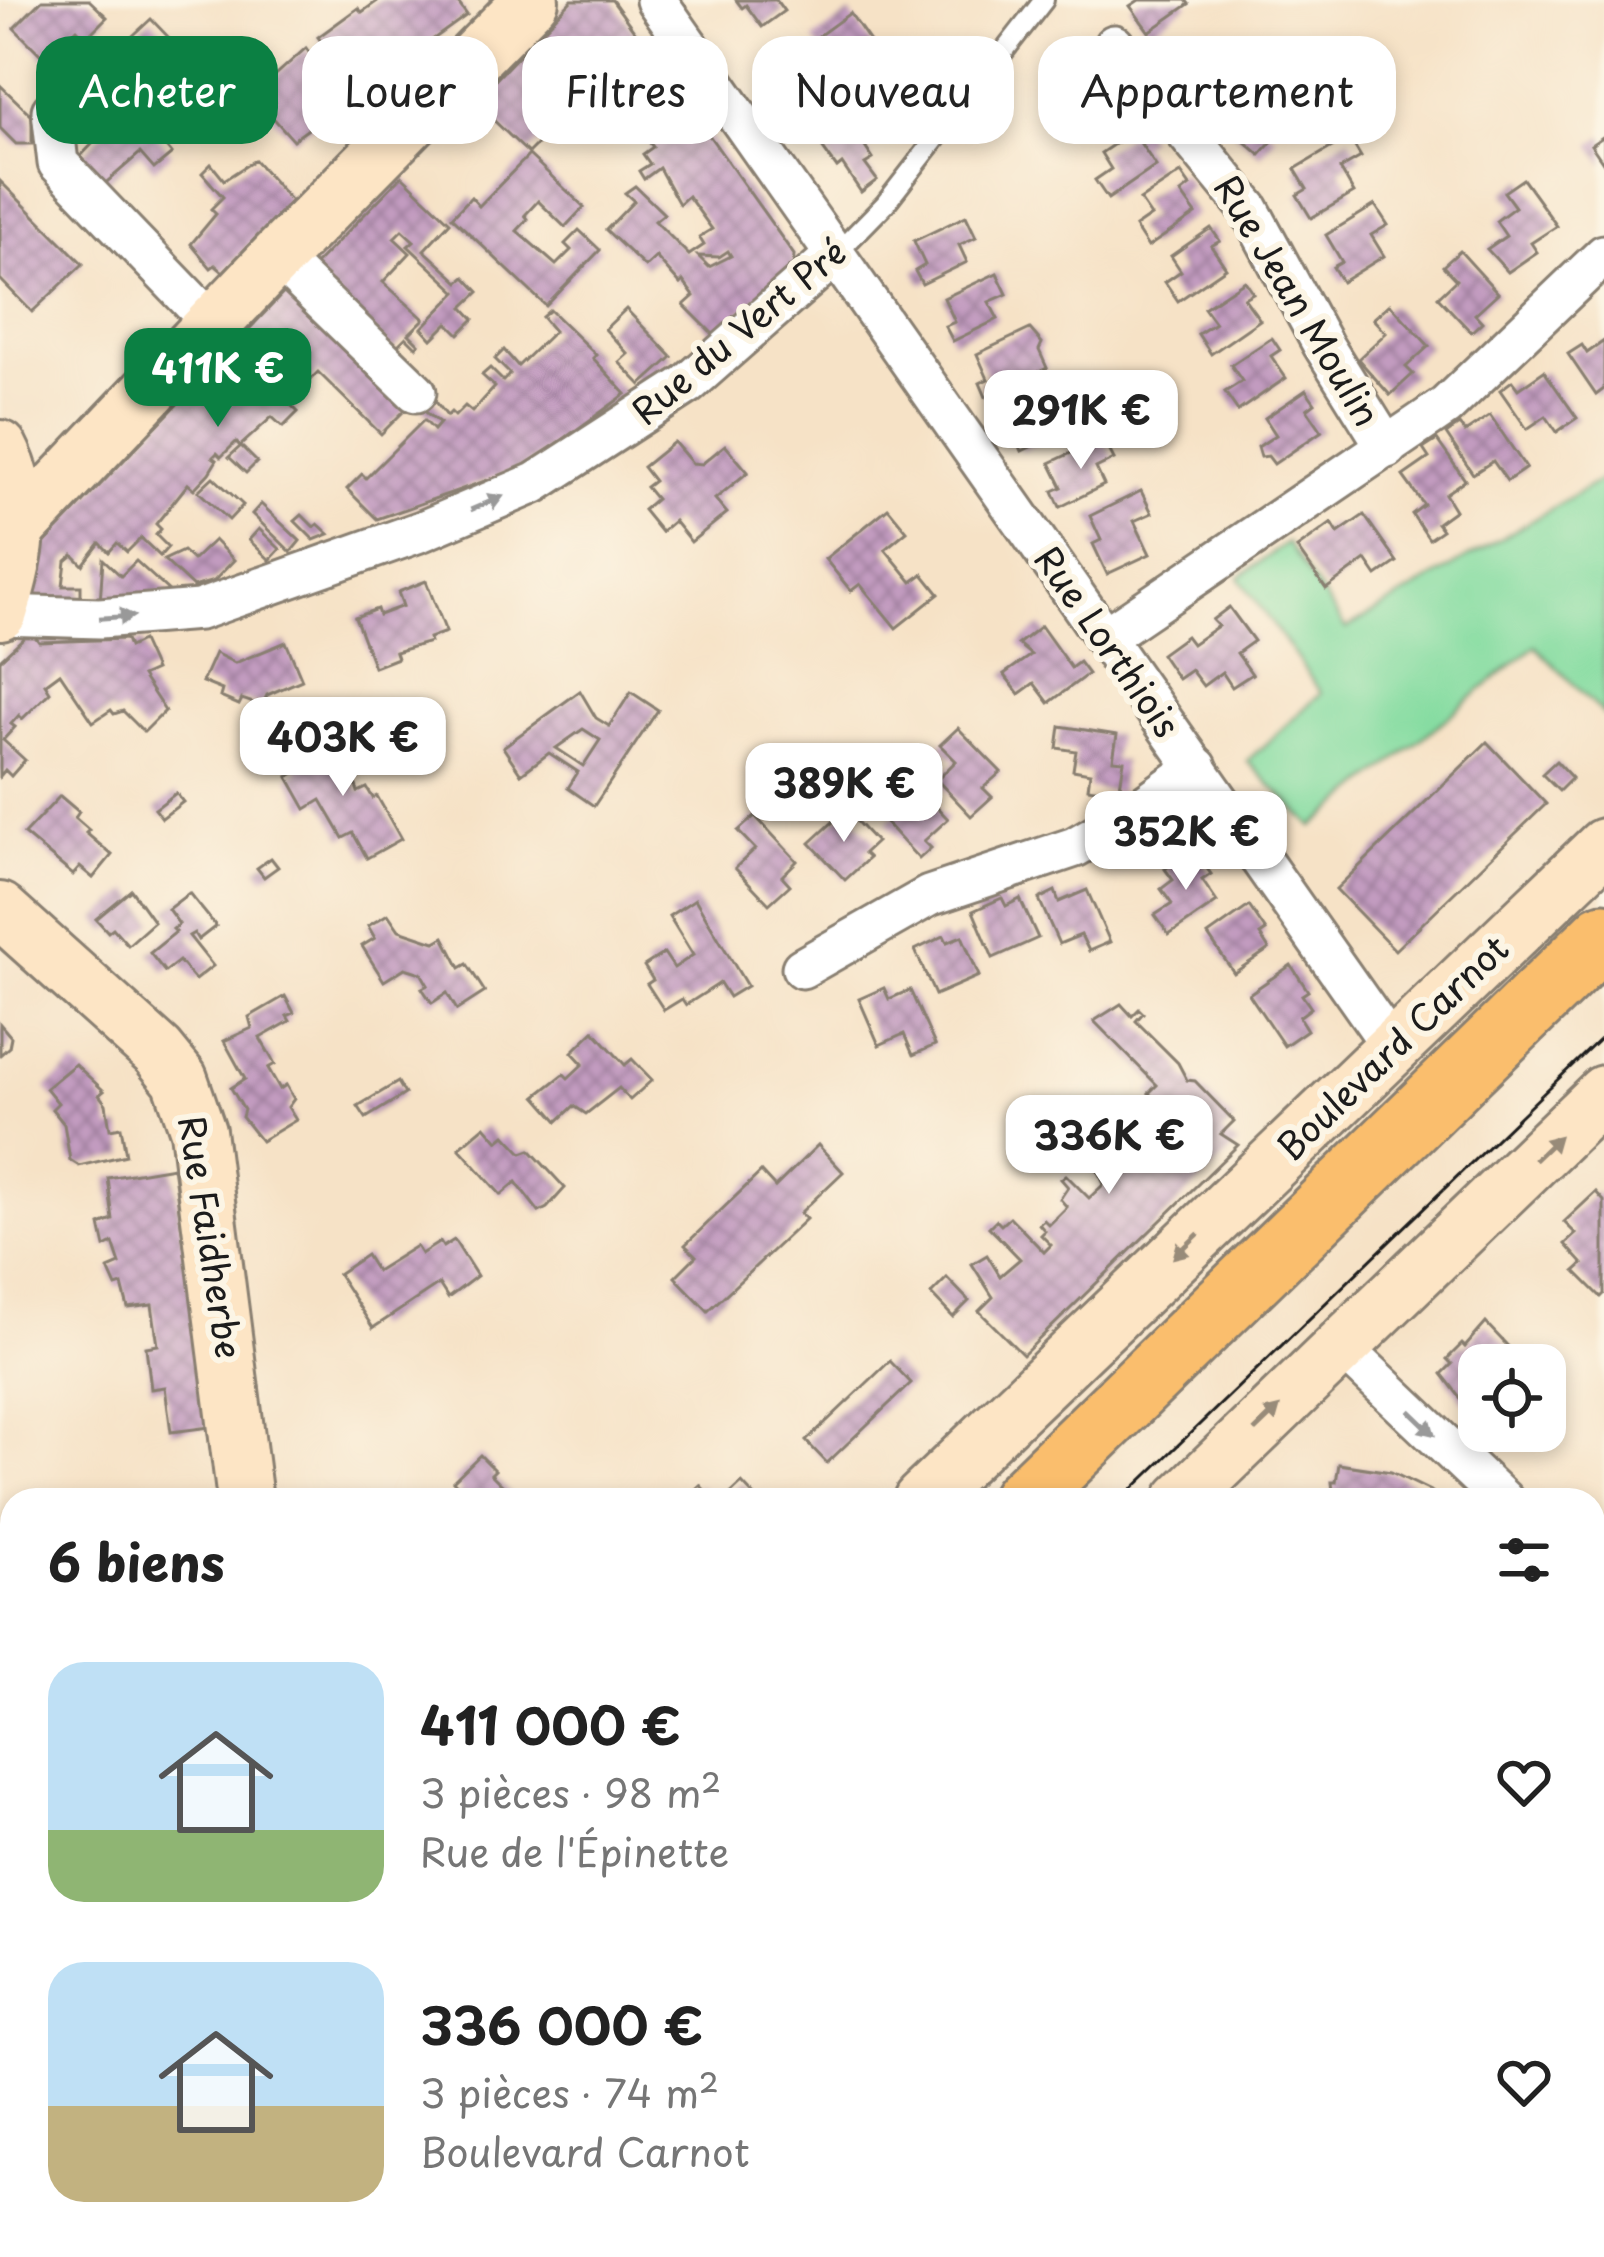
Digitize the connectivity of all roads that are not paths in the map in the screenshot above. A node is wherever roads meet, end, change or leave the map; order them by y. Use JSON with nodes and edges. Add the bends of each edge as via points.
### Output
{"nodes":[{"id":1,"x":531,"y":0,"type":"edge"},
{"id":2,"x":656,"y":0,"type":"edge"},
{"id":3,"x":1045,"y":0,"type":"edge"},
{"id":4,"x":56,"y":144,"type":"edge"},
{"id":5,"x":1197,"y":144,"type":"edge"},
{"id":6,"x":835,"y":255,"type":"junction"},
{"id":7,"x":1604,"y":255,"type":"edge"},
{"id":8,"x":277,"y":257,"type":"junction"},
{"id":9,"x":213,"y":324,"type":"junction"},
{"id":10,"x":416,"y":392,"type":"dead end"},
{"id":11,"x":0,"y":448,"type":"edge"},
{"id":12,"x":1387,"y":448,"type":"junction"},
{"id":13,"x":19,"y":528,"type":"junction"},
{"id":14,"x":0,"y":613,"type":"edge"},
{"id":15,"x":1104,"y":638,"type":"junction"},
{"id":16,"x":1197,"y":767,"type":"junction"},
{"id":17,"x":1604,"y":846,"type":"edge"},
{"id":18,"x":0,"y":910,"type":"edge"},
{"id":19,"x":1604,"y":935,"type":"edge"},
{"id":20,"x":802,"y":968,"type":"dead end"},
{"id":21,"x":1604,"y":983,"type":"edge"},
{"id":22,"x":1393,"y":1048,"type":"junction"},
{"id":23,"x":1604,"y":1093,"type":"edge"},
{"id":24,"x":1342,"y":1347,"type":"junction"},
{"id":25,"x":244,"y":1488,"type":"edge"},
{"id":26,"x":934,"y":1488,"type":"edge"},
{"id":27,"x":1035,"y":1488,"type":"edge"},
{"id":28,"x":1079,"y":1488,"type":"edge"},
{"id":29,"x":1195,"y":1488,"type":"edge"},
{"id":30,"x":1489,"y":1488,"type":"edge"}],
"edges":[{"from":1,"to":8,"type":"street"},
{"from":2,"to":6,"type":"street","name":"Rue Lorthiois"},
{"from":3,"to":6,"type":"lane","name":"Rue du Vert Pré","via":[[885,204]]},
{"from":4,"to":9,"type":"street","via":[[58,163]]},
{"from":5,"to":12,"type":"street","name":"Rue Jean Moulin","via":[[1249,208]]},
{"from":14,"to":6,"type":"street","name":"Rue du Vert Pré","one_way":true,"via":[[100,618],[200,610],[536,483],[688,384]]},
{"from":6,"to":15,"type":"street","name":"Rue Lorthiois"},
{"from":7,"to":12,"type":"street","via":[[1465,391]]},
{"from":8,"to":9,"type":"street"},
{"from":8,"to":10,"type":"street"},
{"from":9,"to":13,"type":"street"},
{"from":11,"to":13,"type":"street"},
{"from":12,"to":15,"type":"street"},
{"from":13,"to":14,"type":"street"},
{"from":15,"to":16,"type":"street","name":"Rue Lorthiois"},
{"from":16,"to":20,"type":"street","via":[[1075,847],[928,896]]},
{"from":16,"to":22,"type":"street","name":"Rue Lorthiois"},
{"from":17,"to":22,"type":"street","name":"Boulevard Carnot"},
{"from":18,"to":25,"type":"street","name":"Rue Faidherbe","via":[[158,1052],[191,1101]]},
{"from":19,"to":27,"type":"main road","name":"Boulevard Carnot"},
{"from":21,"to":28,"type":"main road"},
{"from":22,"to":26,"type":"street","name":"Boulevard Carnot","one_way":true},
{"from":24,"to":23,"type":"street","one_way":true},
{"from":29,"to":24,"type":"street","one_way":true},
{"from":24,"to":30,"type":"street","one_way":true}]}
